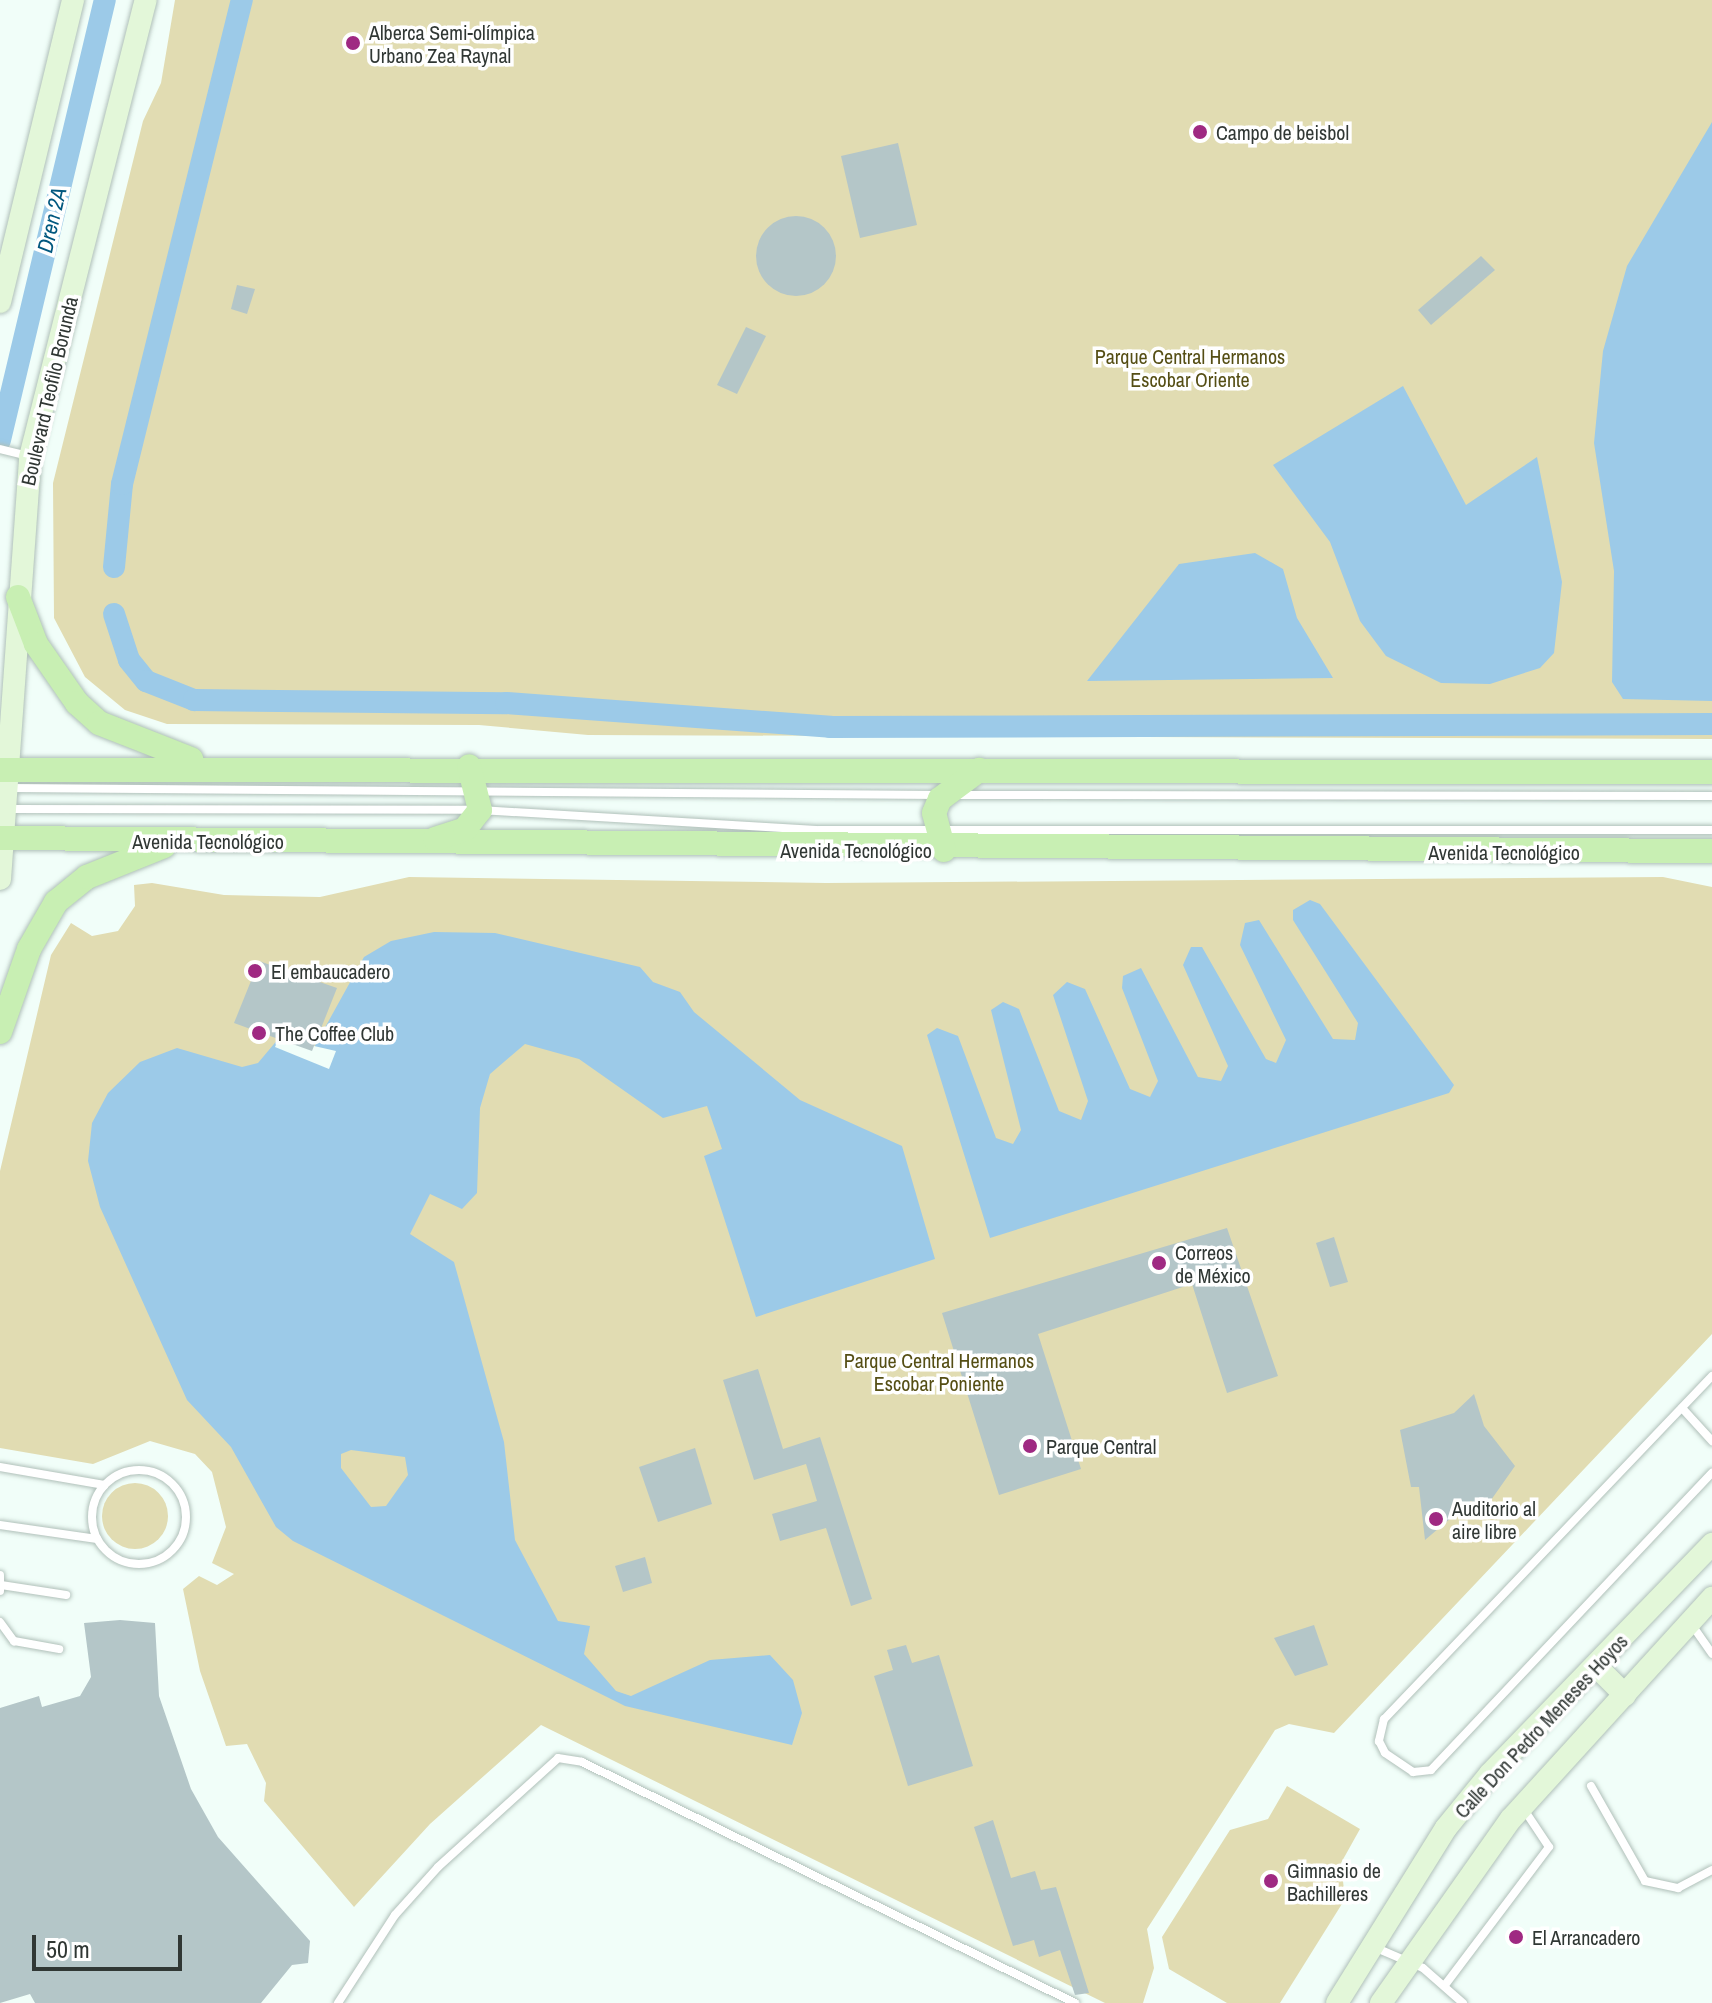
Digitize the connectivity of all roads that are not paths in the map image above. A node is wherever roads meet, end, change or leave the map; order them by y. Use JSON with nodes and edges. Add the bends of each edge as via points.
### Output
{"nodes":[{"id":1,"x":73,"y":0,"type":"edge"},
{"id":2,"x":146,"y":0,"type":"edge"},
{"id":3,"x":0,"y":302,"type":"edge"},
{"id":4,"x":0,"y":449,"type":"edge"},
{"id":5,"x":23,"y":455,"type":"junction"},
{"id":6,"x":18,"y":597,"type":"junction"},
{"id":7,"x":209,"y":765,"type":"junction"},
{"id":8,"x":469,"y":766,"type":"junction"},
{"id":9,"x":979,"y":770,"type":"junction"},
{"id":10,"x":1712,"y":772,"type":"edge"},
{"id":11,"x":4,"y":789,"type":"edge"},
{"id":12,"x":945,"y":795,"type":"junction"},
{"id":13,"x":1712,"y":796,"type":"edge"},
{"id":14,"x":480,"y":799,"type":"junction"},
{"id":15,"x":1712,"y":830,"type":"edge"},
{"id":16,"x":2,"y":838,"type":"edge"},
{"id":17,"x":940,"y":840,"type":"junction"},
{"id":18,"x":179,"y":841,"type":"junction"},
{"id":19,"x":425,"y":842,"type":"junction"},
{"id":20,"x":1712,"y":851,"type":"edge"},
{"id":21,"x":0,"y":879,"type":"edge"},
{"id":22,"x":0,"y":1032,"type":"edge"},
{"id":23,"x":1712,"y":1376,"type":"edge"},
{"id":24,"x":1682,"y":1408,"type":"junction"},
{"id":25,"x":1712,"y":1441,"type":"edge"},
{"id":26,"x":0,"y":1467,"type":"edge"},
{"id":27,"x":1712,"y":1473,"type":"edge"},
{"id":28,"x":104,"y":1485,"type":"junction"},
{"id":29,"x":0,"y":1525,"type":"edge"},
{"id":30,"x":97,"y":1539,"type":"junction"},
{"id":31,"x":1712,"y":1544,"type":"edge"},
{"id":32,"x":0,"y":1575,"type":"edge"},
{"id":33,"x":0,"y":1588,"type":"edge"},
{"id":34,"x":66,"y":1595,"type":"dead end"},
{"id":35,"x":1712,"y":1598,"type":"edge"},
{"id":36,"x":0,"y":1622,"type":"edge"},
{"id":37,"x":1690,"y":1622,"type":"junction"},
{"id":38,"x":59,"y":1649,"type":"dead end"},
{"id":39,"x":1712,"y":1654,"type":"edge"},
{"id":40,"x":1596,"y":1666,"type":"junction"},
{"id":41,"x":1625,"y":1695,"type":"junction"},
{"id":42,"x":1591,"y":1786,"type":"dead end"},
{"id":43,"x":1521,"y":1807,"type":"junction"},
{"id":44,"x":1712,"y":1870,"type":"edge"},
{"id":45,"x":1373,"y":1946,"type":"junction"},
{"id":46,"x":1407,"y":1960,"type":"junction"},
{"id":47,"x":1445,"y":1985,"type":"junction"},
{"id":48,"x":338,"y":2003,"type":"edge"},
{"id":49,"x":1075,"y":2003,"type":"edge"},
{"id":50,"x":1337,"y":2003,"type":"edge"},
{"id":51,"x":1381,"y":2003,"type":"edge"},
{"id":52,"x":1463,"y":2003,"type":"edge"}],
"edges":[{"from":1,"to":3,"type":"street"},
{"from":2,"to":5,"type":"street","name":"Boulevard Teofilo Borunda"},
{"from":4,"to":5,"type":"lane"},
{"from":5,"to":6,"type":"street","name":"Boulevard Teofilo Borunda"},
{"from":6,"to":7,"type":"main road","via":[[36,644],[77,703],[136,740]]},
{"from":6,"to":11,"type":"street","name":"Boulevard Teofilo Borunda"},
{"from":7,"to":8,"type":"main road"},
{"from":7,"to":11,"type":"main road"},
{"from":8,"to":9,"type":"main road"},
{"from":8,"to":14,"type":"main road"},
{"from":9,"to":10,"type":"main road"},
{"from":9,"to":12,"type":"main road"},
{"from":11,"to":14,"type":"lane"},
{"from":11,"to":14,"type":"lane"},
{"from":11,"to":16,"type":"street","name":"Boulevard Teofilo Borunda"},
{"from":12,"to":13,"type":"lane"},
{"from":12,"to":14,"type":"lane"},
{"from":12,"to":17,"type":"main road"},
{"from":14,"to":17,"type":"lane","via":[[596,822]]},
{"from":14,"to":19,"type":"main road","via":[[465,829]]},
{"from":15,"to":17,"type":"lane"},
{"from":16,"to":18,"type":"main road","name":"Avenida Tecnológico"},
{"from":16,"to":21,"type":"street","name":"Boulevard Teofilo Borunda"},
{"from":17,"to":19,"type":"main road","name":"Avenida Tecnológico"},
{"from":17,"to":20,"type":"main road","name":"Avenida Tecnológico"},
{"from":18,"to":19,"type":"main road","name":"Avenida Tecnológico"},
{"from":18,"to":22,"type":"main road","via":[[87,877],[56,902],[29,949]]},
{"from":23,"to":24,"type":"lane"},
{"from":24,"to":25,"type":"lane"},
{"from":24,"to":27,"type":"lane","via":[[1384,1719],[1379,1741],[1385,1753],[1413,1772],[1431,1770]]},
{"from":26,"to":28,"type":"lane"},
{"from":28,"to":30,"type":"lane","via":[[92,1511]]},
{"from":28,"to":30,"type":"lane","via":[[129,1470],[158,1473],[180,1492],[186,1521],[174,1549],[148,1564],[118,1560]]},
{"from":29,"to":30,"type":"lane"},
{"from":31,"to":40,"type":"street","name":"Calle Don Pedro Meneses Hoyos"},
{"from":32,"to":33,"type":"lane"},
{"from":33,"to":34,"type":"lane"},
{"from":35,"to":37,"type":"street","name":"Calle Don Pedro Meneses Hoyos"},
{"from":36,"to":38,"type":"lane","via":[[14,1641]]},
{"from":37,"to":39,"type":"lane"},
{"from":37,"to":41,"type":"street","name":"Calle Don Pedro Meneses Hoyos"},
{"from":40,"to":41,"type":"street"},
{"from":40,"to":45,"type":"street","name":"Calle Don Pedro Meneses Hoyos","via":[[1446,1828]]},
{"from":41,"to":43,"type":"street","name":"Calle Don Pedro Meneses Hoyos"},
{"from":42,"to":44,"type":"lane","via":[[1645,1881],[1678,1888]]},
{"from":43,"to":46,"type":"street","name":"Calle Don Pedro Meneses Hoyos"},
{"from":43,"to":47,"type":"lane","via":[[1549,1847]]},
{"from":45,"to":46,"type":"lane"},
{"from":45,"to":50,"type":"street","name":"Calle Don Pedro Meneses Hoyos"},
{"from":46,"to":47,"type":"lane"},
{"from":46,"to":51,"type":"street","name":"Calle Don Pedro Meneses Hoyos"},
{"from":47,"to":52,"type":"lane"},
{"from":48,"to":49,"type":"lane","via":[[420,1886],[558,1758],[582,1762]]}]}
